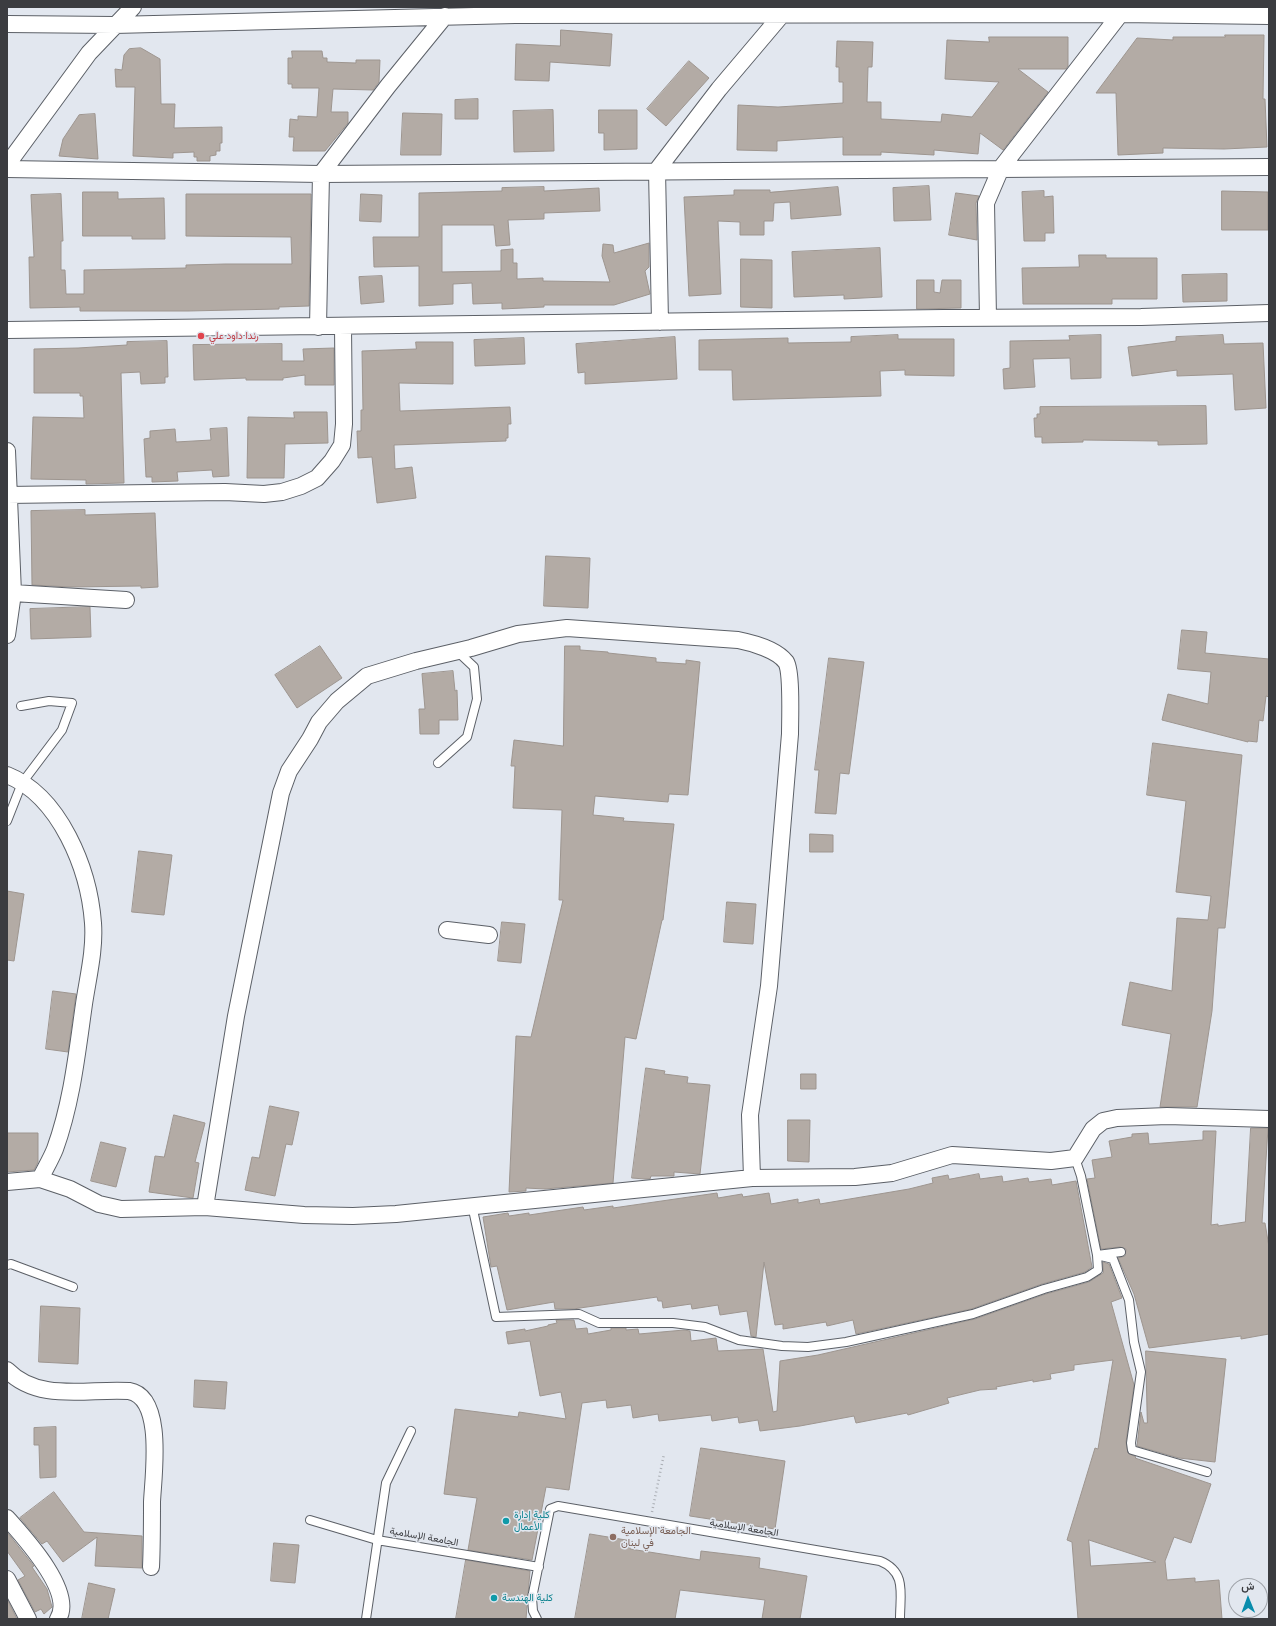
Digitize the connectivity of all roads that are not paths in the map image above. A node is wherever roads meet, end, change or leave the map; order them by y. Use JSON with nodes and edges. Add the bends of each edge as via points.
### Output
{"nodes":[{"id":1,"x":133,"y":7,"type":"edge"},
{"id":2,"x":785,"y":11,"type":"edge"},
{"id":3,"x":1123,"y":11,"type":"edge"},
{"id":4,"x":445,"y":16,"type":"junction"},
{"id":5,"x":1269,"y":16,"type":"edge"},
{"id":6,"x":7,"y":24,"type":"edge"},
{"id":7,"x":114,"y":25,"type":"junction"},
{"id":8,"x":7,"y":165,"type":"edge"},
{"id":9,"x":1269,"y":167,"type":"edge"},
{"id":10,"x":1002,"y":168,"type":"junction"},
{"id":11,"x":7,"y":169,"type":"edge"},
{"id":12,"x":657,"y":170,"type":"junction"},
{"id":13,"x":321,"y":174,"type":"junction"},
{"id":14,"x":1269,"y":313,"type":"edge"},
{"id":15,"x":988,"y":318,"type":"junction"},
{"id":16,"x":660,"y":322,"type":"junction"},
{"id":17,"x":343,"y":326,"type":"junction"},
{"id":18,"x":318,"y":327,"type":"junction"},
{"id":19,"x":7,"y":330,"type":"edge"},
{"id":20,"x":7,"y":452,"type":"edge"},
{"id":21,"x":8,"y":495,"type":"edge"},
{"id":22,"x":10,"y":593,"type":"edge"},
{"id":23,"x":126,"y":600,"type":"dead end"},
{"id":24,"x":7,"y":635,"type":"edge"},
{"id":25,"x":457,"y":651,"type":"junction"},
{"id":26,"x":21,"y":706,"type":"dead end"},
{"id":27,"x":438,"y":763,"type":"dead end"},
{"id":28,"x":7,"y":775,"type":"edge"},
{"id":29,"x":22,"y":783,"type":"junction"},
{"id":30,"x":7,"y":821,"type":"edge"},
{"id":31,"x":446,"y":930,"type":"dead end"},
{"id":32,"x":488,"y":935,"type":"dead end"},
{"id":33,"x":1269,"y":1119,"type":"edge"},
{"id":34,"x":1075,"y":1158,"type":"junction"},
{"id":35,"x":752,"y":1178,"type":"junction"},
{"id":36,"x":40,"y":1179,"type":"junction"},
{"id":37,"x":7,"y":1182,"type":"edge"},
{"id":38,"x":472,"y":1205,"type":"junction"},
{"id":39,"x":205,"y":1206,"type":"junction"},
{"id":40,"x":1121,"y":1252,"type":"dead end"},
{"id":41,"x":1097,"y":1255,"type":"junction"},
{"id":42,"x":7,"y":1265,"type":"edge"},
{"id":43,"x":73,"y":1287,"type":"dead end"},
{"id":44,"x":7,"y":1370,"type":"edge"},
{"id":45,"x":411,"y":1431,"type":"dead end"},
{"id":46,"x":1207,"y":1472,"type":"dead end"},
{"id":47,"x":7,"y":1518,"type":"edge"},
{"id":48,"x":310,"y":1520,"type":"dead end"},
{"id":49,"x":376,"y":1540,"type":"junction"},
{"id":50,"x":151,"y":1567,"type":"dead end"},
{"id":51,"x":539,"y":1567,"type":"junction"},
{"id":52,"x":7,"y":1579,"type":"edge"},
{"id":53,"x":28,"y":1619,"type":"edge"},
{"id":54,"x":58,"y":1619,"type":"edge"},
{"id":55,"x":366,"y":1619,"type":"edge"},
{"id":56,"x":537,"y":1619,"type":"edge"},
{"id":57,"x":900,"y":1619,"type":"edge"}],
"edges":[{"from":1,"to":7,"type":"street"},
{"from":2,"to":3,"type":"street"},
{"from":2,"to":4,"type":"street"},
{"from":2,"to":12,"type":"street","via":[[719,89]]},
{"from":3,"to":5,"type":"street"},
{"from":3,"to":10,"type":"street"},
{"from":4,"to":7,"type":"street"},
{"from":4,"to":13,"type":"street"},
{"from":6,"to":7,"type":"street"},
{"from":7,"to":8,"type":"street","via":[[90,53]]},
{"from":9,"to":10,"type":"street"},
{"from":10,"to":12,"type":"street"},
{"from":10,"to":15,"type":"street","via":[[986,203]]},
{"from":11,"to":13,"type":"street"},
{"from":12,"to":13,"type":"street"},
{"from":12,"to":16,"type":"street"},
{"from":13,"to":18,"type":"street"},
{"from":14,"to":15,"type":"street"},
{"from":15,"to":16,"type":"street"},
{"from":16,"to":17,"type":"street"},
{"from":17,"to":18,"type":"street"},
{"from":17,"to":21,"type":"street","via":[[342,445],[317,478],[282,492],[264,494],[225,492]]},
{"from":18,"to":19,"type":"street"},
{"from":20,"to":21,"type":"street"},
{"from":21,"to":22,"type":"street"},
{"from":22,"to":23,"type":"street"},
{"from":22,"to":24,"type":"street"},
{"from":25,"to":27,"type":"lane","via":[[474,667],[477,699],[467,737]]},
{"from":25,"to":35,"type":"street","via":[[518,634],[566,628],[738,640],[756,644],[781,657],[787,664],[790,734],[769,986],[750,1115]]},
{"from":25,"to":39,"type":"street","via":[[416,660],[367,676],[337,701],[319,722],[289,771],[281,793],[236,1016]]},
{"from":26,"to":29,"type":"lane","via":[[49,701],[72,704],[62,730]]},
{"from":28,"to":29,"type":"street"},
{"from":29,"to":30,"type":"lane"},
{"from":29,"to":36,"type":"street","via":[[32,789],[47,805],[77,855],[93,923],[92,955],[67,1110],[55,1150]]},
{"from":31,"to":32,"type":"street"},
{"from":33,"to":34,"type":"street","via":[[1167,1116],[1116,1118],[1103,1121],[1093,1129]]},
{"from":34,"to":35,"type":"street","via":[[1051,1161],[952,1155],[892,1173],[855,1177]]},
{"from":34,"to":41,"type":"lane"},
{"from":35,"to":38,"type":"street"},
{"from":36,"to":37,"type":"street"},
{"from":36,"to":39,"type":"street","via":[[70,1189],[110,1208]]},
{"from":38,"to":39,"type":"street","via":[[353,1216]]},
{"from":38,"to":41,"type":"lane","via":[[496,1317],[580,1314],[599,1323],[673,1323],[705,1327],[738,1340],[782,1346],[808,1347],[846,1342],[973,1314],[1087,1277],[1098,1270]]},
{"from":40,"to":41,"type":"lane"},
{"from":41,"to":46,"type":"lane","via":[[1112,1259],[1129,1300],[1141,1372],[1132,1450]]},
{"from":42,"to":43,"type":"lane","via":[[11,1264]]},
{"from":44,"to":50,"type":"street","via":[[25,1382],[49,1391],[129,1391],[138,1394],[144,1400],[152,1423],[156,1450]]},
{"from":45,"to":49,"type":"lane","name":"الجامعة الإسلامية","via":[[386,1483]]},
{"from":47,"to":54,"type":"street","via":[[52,1578],[61,1598],[62,1609]]},
{"from":48,"to":49,"type":"lane","name":"الجامعة الإسلامية"},
{"from":49,"to":51,"type":"lane","name":"الجامعة الإسلامية"},
{"from":49,"to":55,"type":"lane","name":"الجامعة الإسلامية"},
{"from":51,"to":56,"type":"lane","name":"الجامعة الإسلامية","via":[[532,1598],[533,1611]]},
{"from":51,"to":57,"type":"lane","name":"الجامعة الإسلامية","via":[[550,1509],[553,1507],[880,1561],[891,1565],[899,1578]]},
{"from":52,"to":53,"type":"street"}]}
